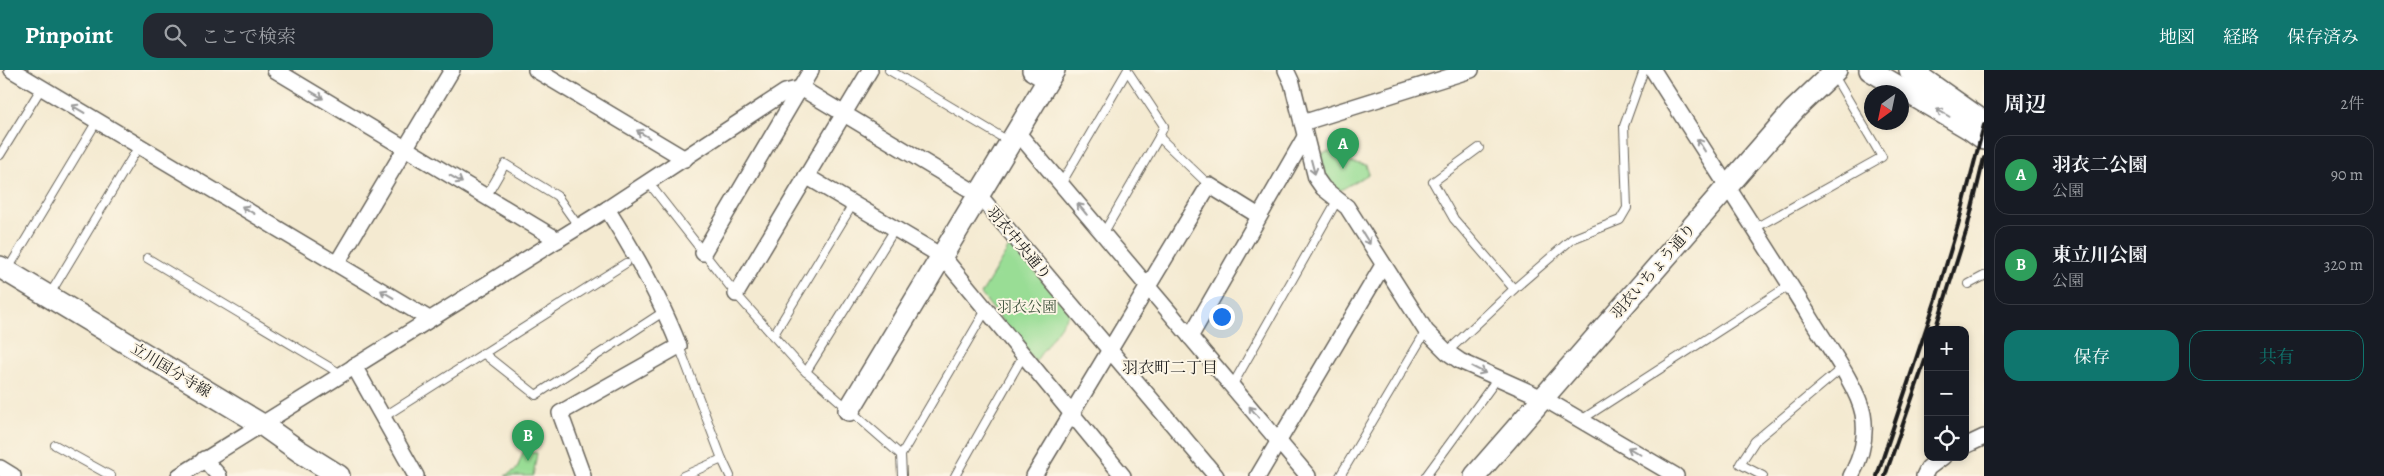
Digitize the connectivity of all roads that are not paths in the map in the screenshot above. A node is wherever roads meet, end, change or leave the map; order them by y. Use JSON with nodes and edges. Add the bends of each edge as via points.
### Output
{"nodes":[{"id":1,"x":12,"y":70,"type":"edge"},
{"id":2,"x":275,"y":70,"type":"edge"},
{"id":3,"x":452,"y":70,"type":"edge"},
{"id":4,"x":536,"y":70,"type":"edge"},
{"id":5,"x":870,"y":70,"type":"edge"},
{"id":6,"x":889,"y":70,"type":"edge"},
{"id":7,"x":1127,"y":70,"type":"edge"},
{"id":8,"x":1286,"y":70,"type":"edge"},
{"id":9,"x":1471,"y":70,"type":"edge"},
{"id":10,"x":1644,"y":70,"type":"edge"},
{"id":11,"x":1653,"y":70,"type":"edge"},
{"id":12,"x":1870,"y":70,"type":"edge"},
{"id":13,"x":1910,"y":70,"type":"edge"},
{"id":14,"x":1834,"y":71,"type":"edge"},
{"id":15,"x":1045,"y":73,"type":"edge"},
{"id":16,"x":804,"y":76,"type":"edge"},
{"id":17,"x":42,"y":88,"type":"junction"},
{"id":18,"x":844,"y":114,"type":"junction"},
{"id":19,"x":96,"y":120,"type":"junction"},
{"id":20,"x":1984,"y":122,"type":"edge"},
{"id":21,"x":1303,"y":130,"type":"junction"},
{"id":22,"x":1014,"y":137,"type":"junction"},
{"id":23,"x":1159,"y":137,"type":"junction"},
{"id":24,"x":1984,"y":139,"type":"edge"},
{"id":25,"x":139,"y":146,"type":"junction"},
{"id":26,"x":406,"y":148,"type":"junction"},
{"id":27,"x":1479,"y":148,"type":"dead end"},
{"id":28,"x":0,"y":155,"type":"edge"},
{"id":29,"x":685,"y":159,"type":"junction"},
{"id":30,"x":806,"y":176,"type":"junction"},
{"id":31,"x":648,"y":182,"type":"junction"},
{"id":32,"x":1061,"y":184,"type":"junction"},
{"id":33,"x":1208,"y":185,"type":"junction"},
{"id":34,"x":1726,"y":187,"type":"junction"},
{"id":35,"x":979,"y":196,"type":"junction"},
{"id":36,"x":486,"y":197,"type":"junction"},
{"id":37,"x":1338,"y":199,"type":"junction"},
{"id":38,"x":853,"y":204,"type":"junction"},
{"id":39,"x":607,"y":209,"type":"junction"},
{"id":40,"x":1259,"y":216,"type":"junction"},
{"id":41,"x":579,"y":227,"type":"junction"},
{"id":42,"x":1756,"y":228,"type":"junction"},
{"id":43,"x":895,"y":229,"type":"junction"},
{"id":44,"x":1104,"y":234,"type":"junction"},
{"id":45,"x":558,"y":240,"type":"junction"},
{"id":46,"x":703,"y":253,"type":"junction"},
{"id":47,"x":943,"y":257,"type":"junction"},
{"id":48,"x":148,"y":258,"type":"dead end"},
{"id":49,"x":337,"y":263,"type":"junction"},
{"id":50,"x":626,"y":263,"type":"dead end"},
{"id":51,"x":1383,"y":265,"type":"junction"},
{"id":52,"x":2,"y":270,"type":"edge"},
{"id":53,"x":1984,"y":276,"type":"edge"},
{"id":54,"x":1969,"y":284,"type":"dead end"},
{"id":55,"x":1790,"y":285,"type":"junction"},
{"id":56,"x":1147,"y":287,"type":"junction"},
{"id":57,"x":1514,"y":289,"type":"junction"},
{"id":58,"x":736,"y":294,"type":"junction"},
{"id":59,"x":49,"y":296,"type":"junction"},
{"id":60,"x":986,"y":310,"type":"junction"},
{"id":61,"x":657,"y":316,"type":"dead end"},
{"id":62,"x":429,"y":319,"type":"junction"},
{"id":63,"x":1426,"y":332,"type":"junction"},
{"id":64,"x":774,"y":336,"type":"junction"},
{"id":65,"x":1190,"y":337,"type":"junction"},
{"id":66,"x":679,"y":346,"type":"junction"},
{"id":67,"x":1110,"y":350,"type":"junction"},
{"id":68,"x":1447,"y":352,"type":"junction"},
{"id":69,"x":484,"y":353,"type":"junction"},
{"id":70,"x":1023,"y":356,"type":"junction"},
{"id":71,"x":1842,"y":368,"type":"junction"},
{"id":72,"x":347,"y":370,"type":"junction"},
{"id":73,"x":806,"y":372,"type":"junction"},
{"id":74,"x":1497,"y":379,"type":"junction"},
{"id":75,"x":1232,"y":386,"type":"junction"},
{"id":76,"x":1543,"y":398,"type":"junction"},
{"id":77,"x":849,"y":410,"type":"junction"},
{"id":78,"x":1071,"y":414,"type":"junction"},
{"id":79,"x":382,"y":418,"type":"junction"},
{"id":80,"x":1581,"y":420,"type":"junction"},
{"id":81,"x":261,"y":424,"type":"junction"},
{"id":82,"x":1984,"y":437,"type":"edge"},
{"id":83,"x":1278,"y":441,"type":"junction"},
{"id":84,"x":1969,"y":444,"type":"edge"},
{"id":85,"x":55,"y":445,"type":"dead end"},
{"id":86,"x":901,"y":455,"type":"junction"},
{"id":87,"x":722,"y":459,"type":"junction"},
{"id":88,"x":204,"y":460,"type":"junction"},
{"id":89,"x":1937,"y":461,"type":"edge"},
{"id":90,"x":0,"y":468,"type":"edge"},
{"id":91,"x":1115,"y":472,"type":"edge"},
{"id":92,"x":13,"y":476,"type":"edge"},
{"id":93,"x":111,"y":476,"type":"edge"},
{"id":94,"x":179,"y":476,"type":"edge"},
{"id":95,"x":219,"y":476,"type":"edge"},
{"id":96,"x":340,"y":476,"type":"edge"},
{"id":97,"x":416,"y":476,"type":"edge"},
{"id":98,"x":583,"y":476,"type":"edge"},
{"id":99,"x":683,"y":476,"type":"edge"},
{"id":100,"x":730,"y":476,"type":"edge"},
{"id":101,"x":902,"y":476,"type":"edge"},
{"id":102,"x":955,"y":476,"type":"edge"},
{"id":103,"x":1034,"y":476,"type":"edge"},
{"id":104,"x":1216,"y":476,"type":"edge"},
{"id":105,"x":1258,"y":476,"type":"edge"},
{"id":106,"x":1308,"y":476,"type":"edge"},
{"id":107,"x":1340,"y":476,"type":"edge"},
{"id":108,"x":1426,"y":476,"type":"edge"},
{"id":109,"x":1475,"y":476,"type":"edge"},
{"id":110,"x":1676,"y":476,"type":"edge"},
{"id":111,"x":1763,"y":476,"type":"edge"},
{"id":112,"x":1851,"y":476,"type":"edge"},
{"id":113,"x":1924,"y":476,"type":"edge"}],
"edges":[{"from":1,"to":17,"type":"street"},
{"from":2,"to":26,"type":"street","one_way":true},
{"from":3,"to":26,"type":"street"},
{"from":29,"to":4,"type":"street","one_way":true},
{"from":5,"to":18,"type":"street"},
{"from":6,"to":22,"type":"lane"},
{"from":7,"to":23,"type":"lane","via":[[1164,126]]},
{"from":7,"to":32,"type":"lane"},
{"from":8,"to":21,"type":"street"},
{"from":9,"to":21,"type":"street"},
{"from":10,"to":57,"type":"lane","via":[[1624,126],[1627,208],[1620,220],[1572,238]]},
{"from":34,"to":11,"type":"street","one_way":true},
{"from":24,"to":12,"type":"street","one_way":true},
{"from":13,"to":20,"type":"street"},
{"from":14,"to":34,"type":"street","name":"羽衣いちょう通り","via":[[1794,110]]},
{"from":14,"to":42,"type":"lane","via":[[1882,157]]},
{"from":15,"to":22,"type":"street","name":"羽衣中央通り"},
{"from":16,"to":18,"type":"street"},
{"from":16,"to":29,"type":"street","via":[[786,92]]},
{"from":16,"to":46,"type":"street"},
{"from":19,"to":17,"type":"street","one_way":true},
{"from":17,"to":28,"type":"lane"},
{"from":18,"to":30,"type":"street"},
{"from":18,"to":35,"type":"street"},
{"from":19,"to":25,"type":"street"},
{"from":19,"to":52,"type":"lane"},
{"from":21,"to":37,"type":"street","one_way":true,"via":[[1316,178]]},
{"from":21,"to":40,"type":"street"},
{"from":22,"to":32,"type":"street"},
{"from":22,"to":35,"type":"street","name":"羽衣中央通り"},
{"from":23,"to":33,"type":"lane"},
{"from":23,"to":44,"type":"lane"},
{"from":49,"to":25,"type":"street","one_way":true},
{"from":25,"to":59,"type":"lane"},
{"from":26,"to":36,"type":"street","one_way":true},
{"from":26,"to":49,"type":"street"},
{"from":27,"to":57,"type":"lane","via":[[1432,182],[1454,219]]},
{"from":29,"to":31,"type":"street"},
{"from":30,"to":38,"type":"street"},
{"from":30,"to":58,"type":"street"},
{"from":31,"to":39,"type":"street"},
{"from":31,"to":46,"type":"lane"},
{"from":44,"to":32,"type":"street","one_way":true},
{"from":33,"to":40,"type":"street"},
{"from":33,"to":56,"type":"street"},
{"from":34,"to":42,"type":"street"},
{"from":34,"to":76,"type":"street","name":"羽衣いちょう通り"},
{"from":35,"to":47,"type":"street"},
{"from":35,"to":67,"type":"street","name":"羽衣中央通り"},
{"from":36,"to":41,"type":"lane","via":[[505,164],[557,196]]},
{"from":36,"to":45,"type":"street"},
{"from":37,"to":51,"type":"street","one_way":true,"via":[[1347,207]]},
{"from":37,"to":75,"type":"lane"},
{"from":38,"to":43,"type":"street"},
{"from":38,"to":64,"type":"lane"},
{"from":39,"to":41,"type":"street"},
{"from":39,"to":66,"type":"street","via":[[637,257]]},
{"from":40,"to":65,"type":"street"},
{"from":41,"to":45,"type":"street"},
{"from":42,"to":55,"type":"street"},
{"from":43,"to":47,"type":"street"},
{"from":43,"to":73,"type":"lane"},
{"from":44,"to":56,"type":"street"},
{"from":45,"to":62,"type":"street"},
{"from":46,"to":58,"type":"lane"},
{"from":47,"to":60,"type":"street"},
{"from":47,"to":77,"type":"street"},
{"from":48,"to":72,"type":"lane"},
{"from":62,"to":49,"type":"street","one_way":true},
{"from":50,"to":69,"type":"lane"},
{"from":51,"to":63,"type":"street"},
{"from":51,"to":83,"type":"street"},
{"from":52,"to":59,"type":"street","name":"立川国分寺線"},
{"from":53,"to":54,"type":"lane"},
{"from":55,"to":71,"type":"street"},
{"from":55,"to":80,"type":"lane"},
{"from":56,"to":65,"type":"street"},
{"from":56,"to":67,"type":"street"},
{"from":57,"to":68,"type":"lane"},
{"from":58,"to":64,"type":"lane"},
{"from":59,"to":81,"type":"street","name":"立川国分寺線"},
{"from":60,"to":70,"type":"street"},
{"from":60,"to":86,"type":"lane"},
{"from":61,"to":69,"type":"lane","via":[[536,395]]},
{"from":62,"to":72,"type":"street"},
{"from":63,"to":68,"type":"street"},
{"from":63,"to":107,"type":"lane"},
{"from":64,"to":73,"type":"lane"},
{"from":65,"to":75,"type":"street"},
{"from":66,"to":87,"type":"lane"},
{"from":66,"to":98,"type":"street","via":[[560,413]]},
{"from":67,"to":78,"type":"street"},
{"from":67,"to":104,"type":"street","name":"羽衣中央通り"},
{"from":68,"to":74,"type":"street","one_way":true},
{"from":69,"to":79,"type":"lane"},
{"from":70,"to":78,"type":"street"},
{"from":70,"to":102,"type":"lane"},
{"from":71,"to":111,"type":"lane","via":[[1755,441],[1740,464]]},
{"from":71,"to":112,"type":"street","via":[[1862,412],[1865,438],[1859,462]]},
{"from":72,"to":79,"type":"street"},
{"from":72,"to":81,"type":"street"},
{"from":73,"to":77,"type":"lane"},
{"from":74,"to":76,"type":"street"},
{"from":74,"to":108,"type":"lane"},
{"from":83,"to":75,"type":"street","one_way":true},
{"from":76,"to":80,"type":"street"},
{"from":76,"to":109,"type":"street","name":"羽衣いちょう通り"},
{"from":77,"to":86,"type":"lane"},
{"from":78,"to":91,"type":"street"},
{"from":78,"to":103,"type":"street"},
{"from":79,"to":97,"type":"street"},
{"from":110,"to":80,"type":"street","one_way":true},
{"from":81,"to":88,"type":"street"},
{"from":81,"to":96,"type":"street","name":"立川国分寺線"},
{"from":82,"to":84,"type":"street"},
{"from":83,"to":105,"type":"street"},
{"from":83,"to":106,"type":"street"},
{"from":85,"to":93,"type":"lane"},
{"from":86,"to":101,"type":"lane"},
{"from":87,"to":99,"type":"lane"},
{"from":87,"to":100,"type":"lane"},
{"from":88,"to":94,"type":"street"},
{"from":88,"to":95,"type":"street"},
{"from":89,"to":113,"type":"street"},
{"from":90,"to":92,"type":"street"}]}
